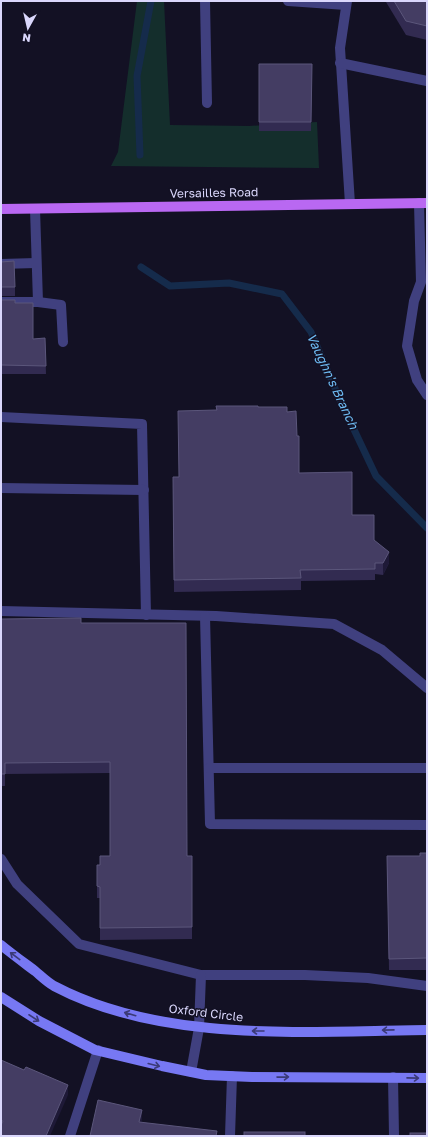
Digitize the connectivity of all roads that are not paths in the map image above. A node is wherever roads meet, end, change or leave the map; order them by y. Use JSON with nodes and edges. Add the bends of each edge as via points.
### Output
{"nodes":[{"id":1,"x":205,"y":1,"type":"edge"},
{"id":2,"x":288,"y":1,"type":"edge"},
{"id":3,"x":305,"y":2,"type":"edge"},
{"id":4,"x":346,"y":3,"type":"edge"},
{"id":5,"x":340,"y":63,"type":"junction"},
{"id":6,"x":427,"y":81,"type":"edge"},
{"id":7,"x":207,"y":103,"type":"dead end"},
{"id":8,"x":423,"y":203,"type":"edge"},
{"id":9,"x":350,"y":204,"type":"junction"},
{"id":10,"x":1,"y":209,"type":"edge"},
{"id":11,"x":35,"y":209,"type":"junction"},
{"id":12,"x":36,"y":263,"type":"junction"},
{"id":13,"x":1,"y":264,"type":"edge"},
{"id":14,"x":424,"y":282,"type":"edge"},
{"id":15,"x":1,"y":302,"type":"edge"},
{"id":16,"x":38,"y":302,"type":"junction"},
{"id":17,"x":63,"y":342,"type":"dead end"},
{"id":18,"x":427,"y":395,"type":"edge"},
{"id":19,"x":1,"y":417,"type":"edge"},
{"id":20,"x":1,"y":488,"type":"edge"},
{"id":21,"x":144,"y":490,"type":"junction"},
{"id":22,"x":1,"y":611,"type":"edge"},
{"id":23,"x":146,"y":614,"type":"junction"},
{"id":24,"x":205,"y":616,"type":"junction"},
{"id":25,"x":427,"y":688,"type":"edge"},
{"id":26,"x":209,"y":768,"type":"junction"},
{"id":27,"x":427,"y":768,"type":"edge"},
{"id":28,"x":427,"y":826,"type":"edge"},
{"id":29,"x":1,"y":859,"type":"edge"},
{"id":30,"x":1,"y":945,"type":"edge"},
{"id":31,"x":201,"y":975,"type":"junction"},
{"id":32,"x":427,"y":986,"type":"edge"},
{"id":33,"x":1,"y":997,"type":"edge"},
{"id":34,"x":199,"y":1028,"type":"junction"},
{"id":35,"x":427,"y":1030,"type":"edge"},
{"id":36,"x":98,"y":1050,"type":"junction"},
{"id":37,"x":191,"y":1072,"type":"junction"},
{"id":38,"x":232,"y":1076,"type":"junction"},
{"id":39,"x":393,"y":1078,"type":"junction"},
{"id":40,"x":427,"y":1078,"type":"edge"},
{"id":41,"x":70,"y":1136,"type":"edge"},
{"id":42,"x":230,"y":1136,"type":"edge"},
{"id":43,"x":394,"y":1136,"type":"edge"}],
"edges":[{"from":1,"to":7,"type":"lane"},
{"from":2,"to":3,"type":"lane"},
{"from":3,"to":4,"type":"lane"},
{"from":4,"to":5,"type":"lane"},
{"from":5,"to":6,"type":"lane"},
{"from":5,"to":9,"type":"lane"},
{"from":8,"to":9,"type":"main road","name":"Versailles Road"},
{"from":8,"to":14,"type":"lane"},
{"from":9,"to":11,"type":"main road","name":"Versailles Road"},
{"from":10,"to":11,"type":"main road","name":"Versailles Road"},
{"from":11,"to":12,"type":"lane"},
{"from":12,"to":13,"type":"lane"},
{"from":12,"to":16,"type":"lane"},
{"from":14,"to":18,"type":"lane","via":[[414,301],[407,346],[417,380]]},
{"from":15,"to":16,"type":"lane"},
{"from":16,"to":17,"type":"lane","via":[[61,305]]},
{"from":19,"to":21,"type":"lane","via":[[142,424]]},
{"from":20,"to":21,"type":"lane"},
{"from":21,"to":23,"type":"lane"},
{"from":22,"to":23,"type":"lane"},
{"from":23,"to":24,"type":"lane"},
{"from":24,"to":25,"type":"lane","via":[[334,624],[382,650]]},
{"from":24,"to":26,"type":"lane"},
{"from":26,"to":27,"type":"lane"},
{"from":26,"to":28,"type":"lane","via":[[210,824]]},
{"from":29,"to":31,"type":"lane","via":[[17,884],[79,944]]},
{"from":34,"to":30,"type":"street","name":"Oxford Circle","one_way":true,"via":[[92,1003],[53,985]]},
{"from":31,"to":32,"type":"lane","via":[[360,977]]},
{"from":31,"to":34,"type":"lane"},
{"from":33,"to":36,"type":"street","one_way":true,"via":[[38,1021]]},
{"from":35,"to":34,"type":"street","name":"Oxford Circle","one_way":true,"via":[[254,1031]]},
{"from":34,"to":37,"type":"lane"},
{"from":36,"to":37,"type":"street","one_way":true},
{"from":36,"to":41,"type":"lane"},
{"from":37,"to":38,"type":"street"},
{"from":38,"to":39,"type":"street","one_way":true},
{"from":38,"to":42,"type":"lane"},
{"from":39,"to":40,"type":"street","one_way":true},
{"from":39,"to":43,"type":"lane"}]}
